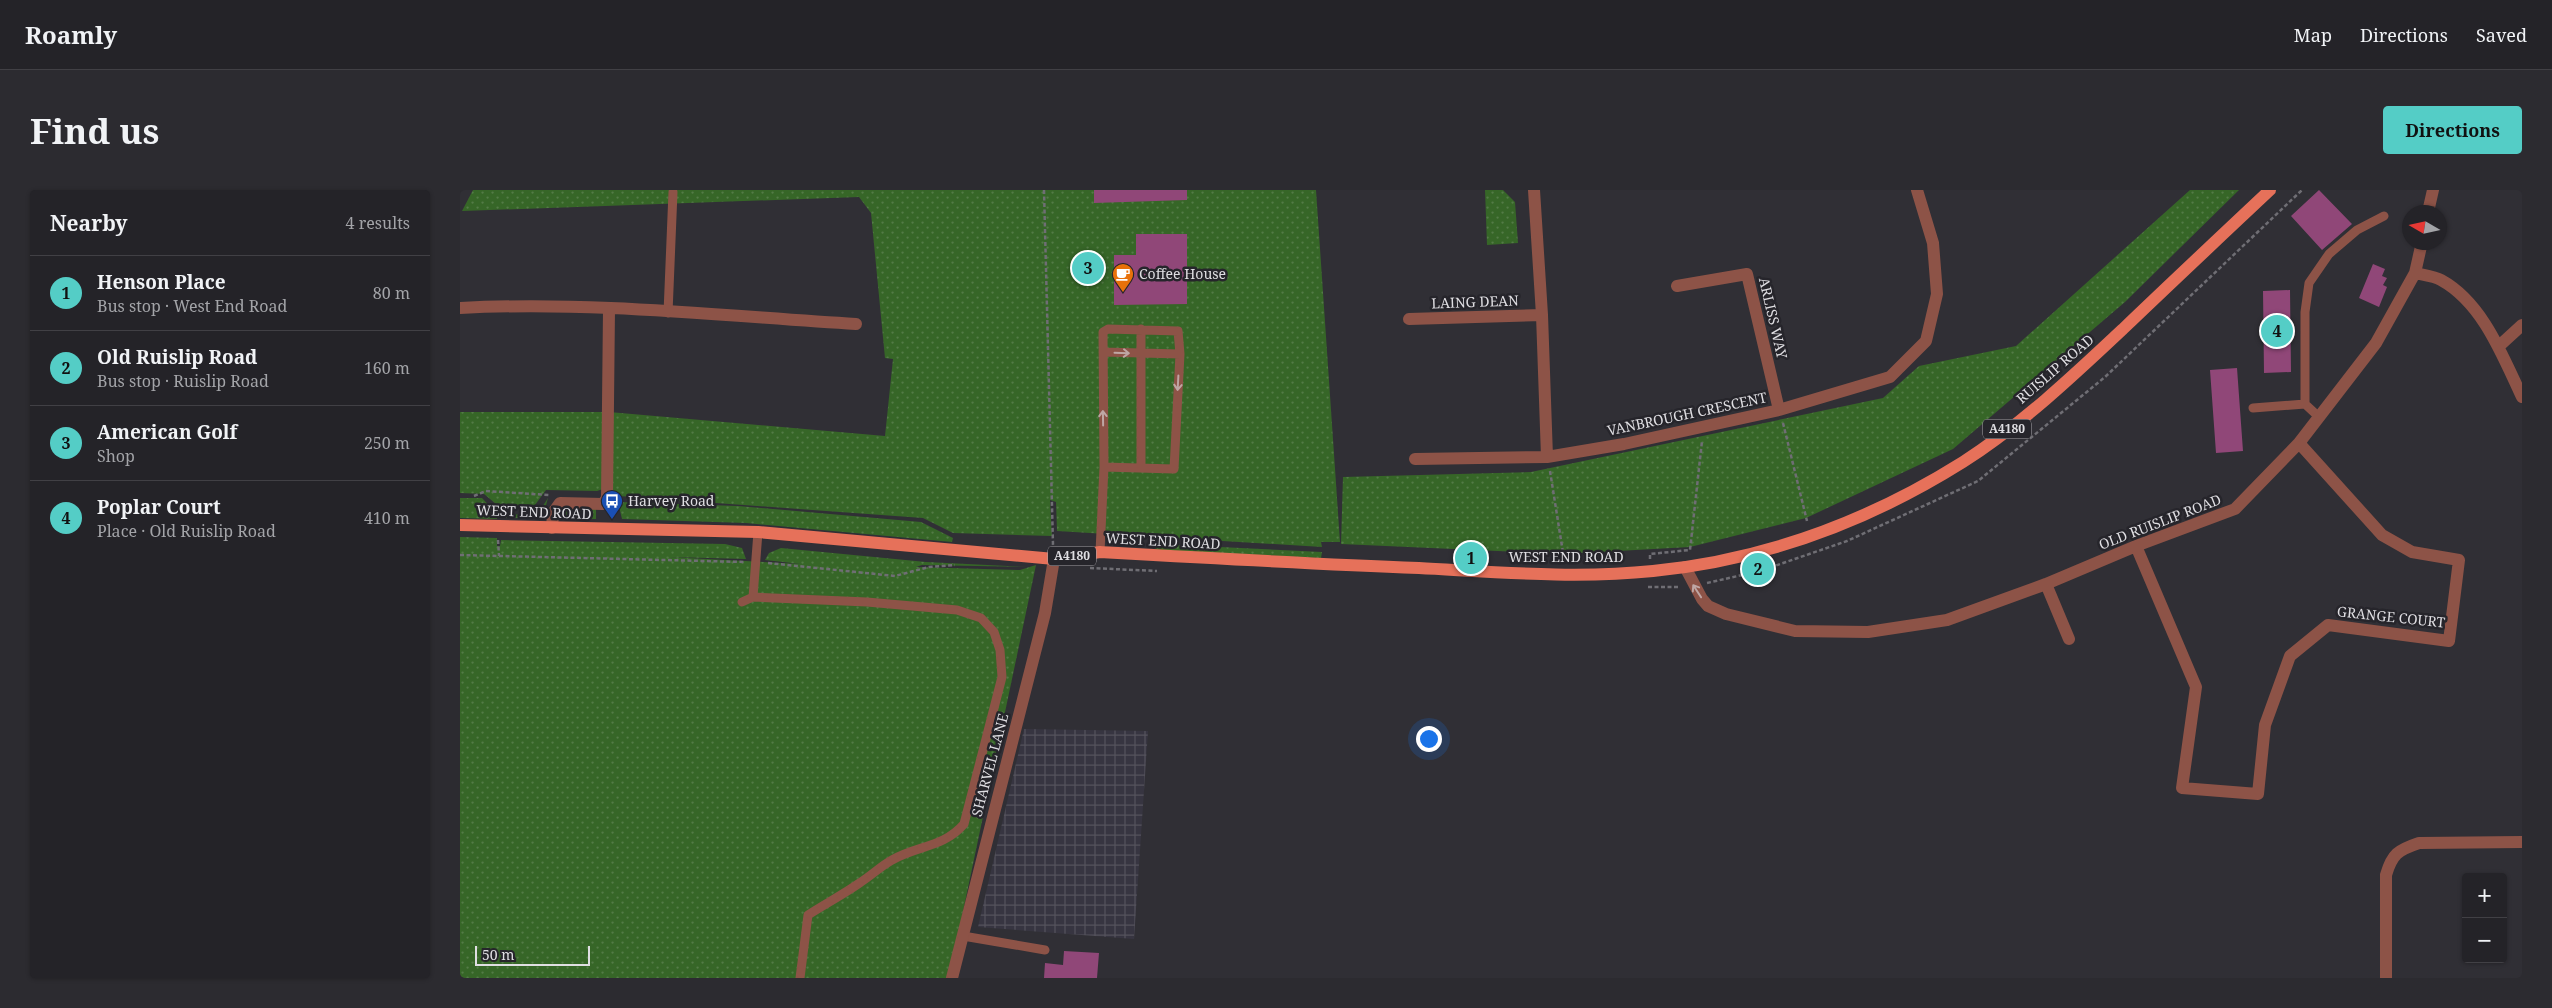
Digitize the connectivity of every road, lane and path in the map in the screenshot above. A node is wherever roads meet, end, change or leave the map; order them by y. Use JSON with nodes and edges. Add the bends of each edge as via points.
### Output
{"nodes":[{"id":1,"x":1044,"y":190,"type":"edge"},
{"id":2,"x":1534,"y":190,"type":"edge"},
{"id":3,"x":1917,"y":190,"type":"edge"},
{"id":4,"x":2270,"y":190,"type":"edge"},
{"id":5,"x":2433,"y":190,"type":"edge"},
{"id":6,"x":673,"y":192,"type":"dead end"},
{"id":7,"x":2430,"y":205,"type":"edge"},
{"id":8,"x":2384,"y":216,"type":"dead end"},
{"id":9,"x":2420,"y":250,"type":"edge"},
{"id":10,"x":2415,"y":273,"type":"junction"},
{"id":11,"x":1677,"y":286,"type":"dead end"},
{"id":12,"x":460,"y":308,"type":"edge"},
{"id":13,"x":609,"y":309,"type":"junction"},
{"id":14,"x":668,"y":313,"type":"junction"},
{"id":15,"x":1542,"y":315,"type":"junction"},
{"id":16,"x":1409,"y":318,"type":"dead end"},
{"id":17,"x":856,"y":324,"type":"dead end"},
{"id":18,"x":2522,"y":325,"type":"edge"},
{"id":19,"x":1141,"y":329,"type":"junction"},
{"id":20,"x":2498,"y":347,"type":"junction"},
{"id":21,"x":1102,"y":352,"type":"junction"},
{"id":22,"x":1141,"y":353,"type":"junction"},
{"id":23,"x":1180,"y":354,"type":"junction"},
{"id":24,"x":2522,"y":398,"type":"edge"},
{"id":25,"x":2305,"y":404,"type":"junction"},
{"id":26,"x":2253,"y":408,"type":"dead end"},
{"id":27,"x":1780,"y":410,"type":"junction"},
{"id":28,"x":2319,"y":417,"type":"junction"},
{"id":29,"x":1703,"y":427,"type":"junction"},
{"id":30,"x":2299,"y":443,"type":"junction"},
{"id":31,"x":1548,"y":457,"type":"junction"},
{"id":32,"x":1415,"y":459,"type":"dead end"},
{"id":33,"x":1104,"y":467,"type":"junction"},
{"id":34,"x":1141,"y":468,"type":"junction"},
{"id":35,"x":550,"y":495,"type":"dead end"},
{"id":36,"x":474,"y":496,"type":"dead end"},
{"id":37,"x":1807,"y":521,"type":"dead end"},
{"id":38,"x":460,"y":525,"type":"edge"},
{"id":39,"x":552,"y":528,"type":"junction"},
{"id":40,"x":758,"y":532,"type":"junction"},
{"id":41,"x":498,"y":539,"type":"dead end"},
{"id":42,"x":2136,"y":546,"type":"junction"},
{"id":43,"x":1100,"y":552,"type":"junction"},
{"id":44,"x":1650,"y":554,"type":"dead end"},
{"id":45,"x":460,"y":555,"type":"edge"},
{"id":46,"x":499,"y":556,"type":"junction"},
{"id":47,"x":1054,"y":559,"type":"junction"},
{"id":48,"x":1564,"y":559,"type":"dead end"},
{"id":49,"x":740,"y":562,"type":"dead end"},
{"id":50,"x":768,"y":563,"type":"dead end"},
{"id":51,"x":957,"y":565,"type":"dead end"},
{"id":52,"x":1685,"y":567,"type":"junction"},
{"id":53,"x":2046,"y":584,"type":"junction"},
{"id":54,"x":753,"y":597,"type":"junction"},
{"id":55,"x":742,"y":602,"type":"dead end"},
{"id":56,"x":2070,"y":638,"type":"dead end"},
{"id":57,"x":2522,"y":842,"type":"edge"},
{"id":58,"x":963,"y":936,"type":"junction"},
{"id":59,"x":1045,"y":950,"type":"dead end"},
{"id":60,"x":800,"y":978,"type":"edge"},
{"id":61,"x":952,"y":978,"type":"edge"},
{"id":62,"x":2386,"y":978,"type":"edge"}],
"edges":[{"from":1,"to":47,"type":"path"},
{"from":2,"to":15,"type":"street"},
{"from":3,"to":27,"type":"street","name":"VANBROUGH CRESCENT","via":[[1933,243],[1937,294],[1926,341],[1890,377]]},
{"from":4,"to":52,"type":"main road","name":"RUISLIP ROAD","number":"A4180","via":[[2088,362],[2032,411],[1966,460],[1897,500],[1812,536],[1742,556]]},
{"from":5,"to":7,"type":"street"},
{"from":6,"to":14,"type":"lane"},
{"from":8,"to":25,"type":"lane","via":[[2357,230],[2329,254],[2309,283],[2304,312]]},
{"from":9,"to":10,"type":"street","name":"OLD RUISLIP ROAD"},
{"from":10,"to":20,"type":"street","via":[[2441,280],[2471,304]]},
{"from":10,"to":28,"type":"street","name":"OLD RUISLIP ROAD","via":[[2376,343]]},
{"from":11,"to":27,"type":"street","name":"ARLISS WAY","via":[[1747,274]]},
{"from":12,"to":13,"type":"street"},
{"from":13,"to":14,"type":"street"},
{"from":13,"to":39,"type":"street","via":[[607,498],[602,504],[560,503],[553,513]]},
{"from":14,"to":17,"type":"street"},
{"from":15,"to":16,"type":"street","name":"LAING DEAN"},
{"from":15,"to":31,"type":"street"},
{"from":18,"to":20,"type":"street"},
{"from":19,"to":21,"type":"lane","via":[[1108,329],[1103,332]]},
{"from":19,"to":22,"type":"lane"},
{"from":19,"to":23,"type":"lane","via":[[1178,331]]},
{"from":20,"to":24,"type":"street"},
{"from":21,"to":22,"type":"lane","one_way":true},
{"from":33,"to":21,"type":"lane","one_way":true},
{"from":22,"to":23,"type":"lane"},
{"from":22,"to":34,"type":"lane"},
{"from":23,"to":34,"type":"lane","one_way":true,"via":[[1174,469]]},
{"from":25,"to":26,"type":"lane"},
{"from":25,"to":28,"type":"lane"},
{"from":27,"to":29,"type":"street","name":"VANBROUGH CRESCENT"},
{"from":27,"to":37,"type":"path"},
{"from":28,"to":30,"type":"street","name":"OLD RUISLIP ROAD"},
{"from":29,"to":31,"type":"street","name":"VANBROUGH CRESCENT"},
{"from":29,"to":44,"type":"path","via":[[1690,550]]},
{"from":30,"to":42,"type":"street","name":"OLD RUISLIP ROAD","via":[[2235,509]]},
{"from":30,"to":42,"type":"street","name":"GRANGE COURT","via":[[2382,535],[2412,552],[2459,560],[2448,640],[2328,625],[2290,656],[2265,725],[2258,794],[2182,788],[2196,687]]},
{"from":31,"to":32,"type":"street","name":"VANBROUGH CRESCENT"},
{"from":31,"to":48,"type":"path"},
{"from":33,"to":34,"type":"lane"},
{"from":33,"to":43,"type":"lane"},
{"from":35,"to":36,"type":"path","via":[[486,491]]},
{"from":38,"to":39,"type":"main road","name":"WEST END ROAD","number":"A4180"},
{"from":39,"to":40,"type":"main road","name":"WEST END ROAD","number":"A4180"},
{"from":40,"to":47,"type":"main road","name":"WEST END ROAD","number":"A4180"},
{"from":40,"to":54,"type":"lane"},
{"from":41,"to":46,"type":"path"},
{"from":42,"to":53,"type":"street","name":"OLD RUISLIP ROAD"},
{"from":43,"to":47,"type":"main road","name":"WEST END ROAD","number":"A4180"},
{"from":43,"to":52,"type":"main road","name":"WEST END ROAD","number":"A4180","via":[[1566,574]]},
{"from":45,"to":46,"type":"path"},
{"from":46,"to":49,"type":"path"},
{"from":47,"to":58,"type":"street","name":"SHARVEL LANE","via":[[1046,606]]},
{"from":50,"to":51,"type":"path","via":[[895,576],[929,567]]},
{"from":53,"to":52,"type":"street","name":"OLD RUISLIP ROAD","one_way":true,"via":[[1947,620],[1868,632],[1795,631],[1716,611],[1702,599]]},
{"from":53,"to":56,"type":"street"},
{"from":54,"to":55,"type":"lane"},
{"from":54,"to":60,"type":"lane","via":[[957,610],[980,618],[994,632],[1000,650],[1002,677],[964,824],[954,835],[936,845],[891,860],[808,915]]},
{"from":57,"to":62,"type":"street","via":[[2418,843],[2403,848],[2391,859],[2386,875]]},
{"from":58,"to":59,"type":"lane"},
{"from":58,"to":61,"type":"street","name":"SHARVEL LANE"}]}
